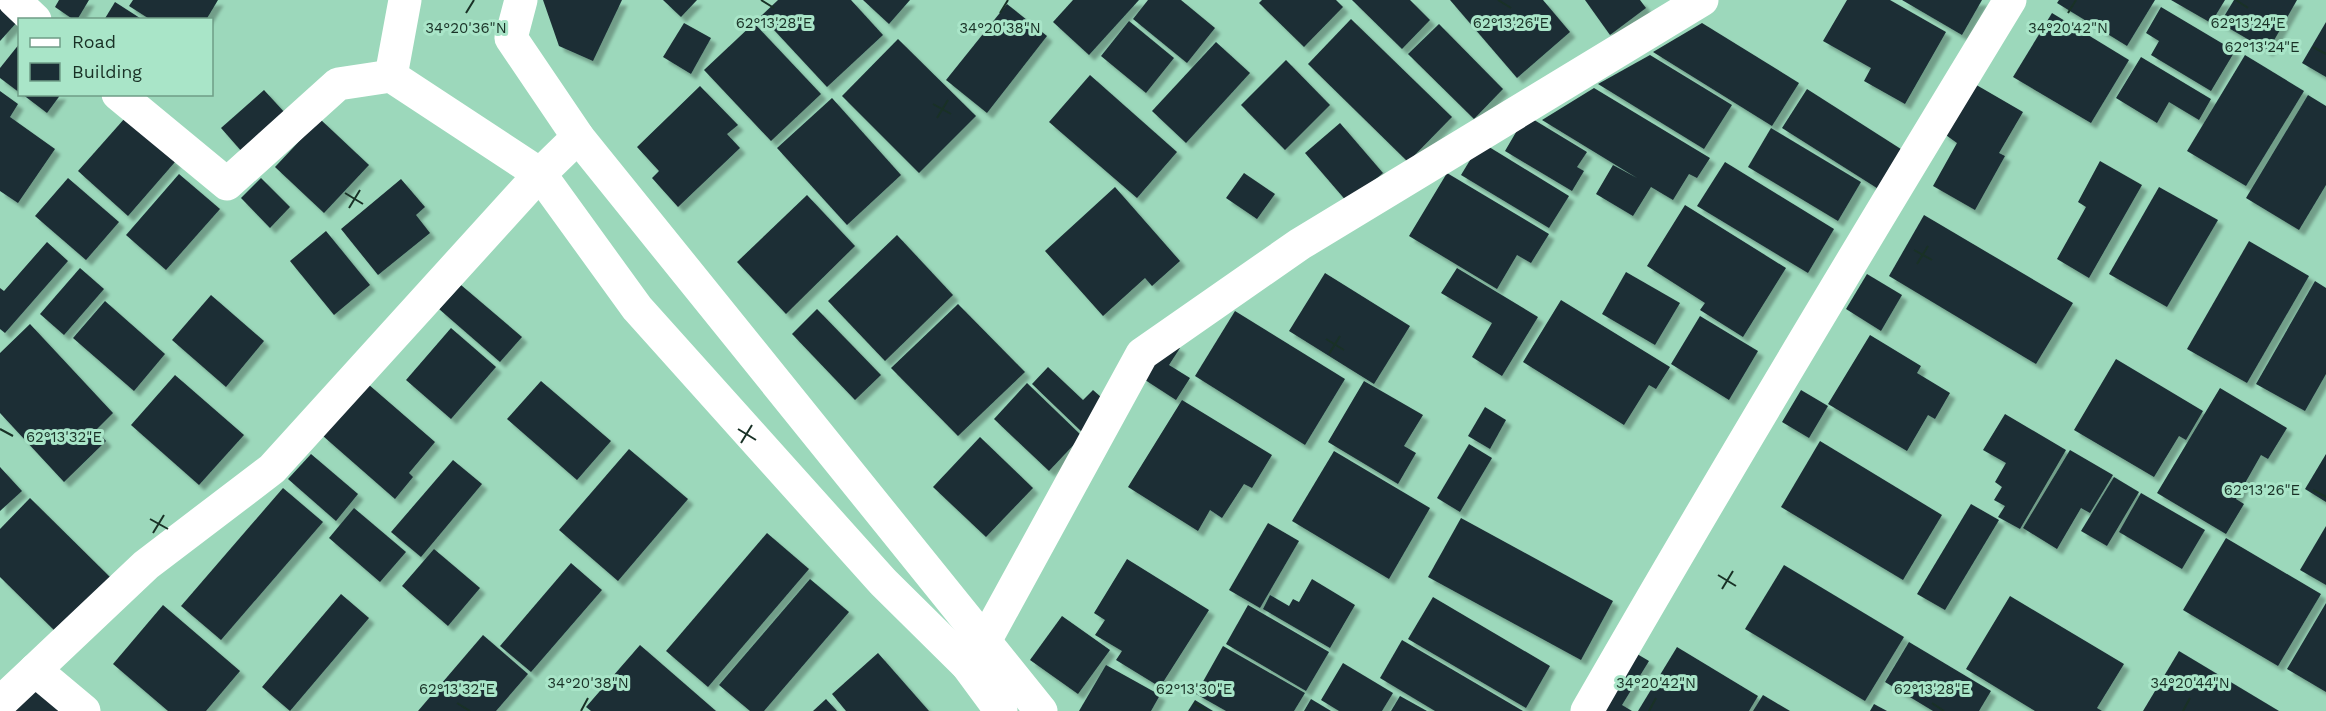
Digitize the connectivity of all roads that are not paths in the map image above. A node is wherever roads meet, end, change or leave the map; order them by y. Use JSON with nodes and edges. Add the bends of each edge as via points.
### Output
{"nodes":[{"id":1,"x":14,"y":0,"type":"edge"},
{"id":2,"x":405,"y":0,"type":"edge"},
{"id":3,"x":521,"y":0,"type":"edge"},
{"id":4,"x":1702,"y":0,"type":"edge"},
{"id":5,"x":2010,"y":0,"type":"edge"},
{"id":6,"x":33,"y":18,"type":"edge"},
{"id":7,"x":391,"y":76,"type":"junction"},
{"id":8,"x":120,"y":96,"type":"edge"},
{"id":9,"x":578,"y":137,"type":"junction"},
{"id":10,"x":540,"y":174,"type":"junction"},
{"id":11,"x":976,"y":653,"type":"junction"},
{"id":12,"x":35,"y":670,"type":"junction"},
{"id":13,"x":0,"y":703,"type":"edge"},
{"id":14,"x":84,"y":711,"type":"edge"},
{"id":15,"x":1001,"y":711,"type":"edge"},
{"id":16,"x":1041,"y":711,"type":"edge"},
{"id":17,"x":1587,"y":711,"type":"edge"}],
"edges":[{"from":1,"to":6,"type":"street"},
{"from":2,"to":7,"type":"street"},
{"from":3,"to":9,"type":"street","via":[[511,38]]},
{"from":4,"to":11,"type":"street","via":[[1300,244],[1142,354]]},
{"from":5,"to":17,"type":"street"},
{"from":7,"to":8,"type":"street","via":[[338,84],[227,184]]},
{"from":7,"to":10,"type":"street"},
{"from":9,"to":10,"type":"street"},
{"from":9,"to":11,"type":"street"},
{"from":10,"to":11,"type":"street","via":[[637,308],[883,582]]},
{"from":10,"to":12,"type":"street","via":[[272,469],[147,565]]},
{"from":11,"to":15,"type":"street"},
{"from":11,"to":16,"type":"street"},
{"from":12,"to":13,"type":"street"},
{"from":12,"to":14,"type":"street"}]}
